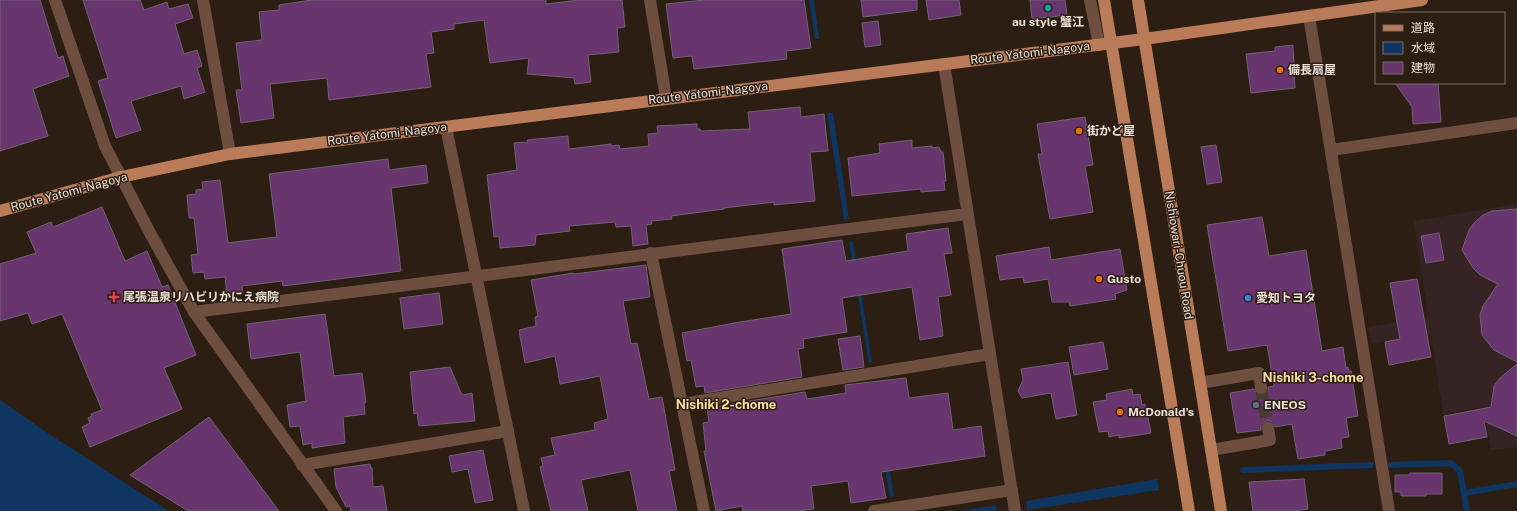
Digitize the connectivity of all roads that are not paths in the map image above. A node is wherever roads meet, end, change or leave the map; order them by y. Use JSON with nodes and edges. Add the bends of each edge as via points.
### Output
{"nodes":[{"id":1,"x":55,"y":0,"type":"edge"},
{"id":2,"x":203,"y":0,"type":"edge"},
{"id":3,"x":650,"y":0,"type":"edge"},
{"id":4,"x":1090,"y":0,"type":"edge"},
{"id":5,"x":1104,"y":0,"type":"edge"},
{"id":6,"x":1138,"y":0,"type":"edge"},
{"id":7,"x":1422,"y":0,"type":"edge"},
{"id":8,"x":1309,"y":16,"type":"junction"},
{"id":9,"x":1144,"y":39,"type":"junction"},
{"id":10,"x":1105,"y":44,"type":"junction"},
{"id":11,"x":944,"y":64,"type":"junction"},
{"id":12,"x":666,"y":98,"type":"junction"},
{"id":13,"x":1517,"y":123,"type":"edge"},
{"id":14,"x":446,"y":127,"type":"junction"},
{"id":15,"x":1331,"y":150,"type":"junction"},
{"id":16,"x":230,"y":154,"type":"junction"},
{"id":17,"x":121,"y":178,"type":"junction"},
{"id":18,"x":0,"y":211,"type":"edge"},
{"id":19,"x":967,"y":214,"type":"junction"},
{"id":20,"x":651,"y":253,"type":"junction"},
{"id":21,"x":476,"y":276,"type":"junction"},
{"id":22,"x":194,"y":312,"type":"junction"},
{"id":23,"x":990,"y":354,"type":"junction"},
{"id":24,"x":1200,"y":383,"type":"junction"},
{"id":25,"x":1261,"y":388,"type":"tunnel mouth"},
{"id":26,"x":682,"y":404,"type":"junction"},
{"id":27,"x":1268,"y":428,"type":"tunnel mouth"},
{"id":28,"x":508,"y":431,"type":"junction"},
{"id":29,"x":1211,"y":450,"type":"junction"},
{"id":30,"x":302,"y":465,"type":"junction"},
{"id":31,"x":1012,"y":490,"type":"junction"},
{"id":32,"x":336,"y":511,"type":"edge"},
{"id":33,"x":524,"y":511,"type":"edge"},
{"id":34,"x":704,"y":511,"type":"edge"},
{"id":35,"x":874,"y":511,"type":"edge"},
{"id":36,"x":1015,"y":511,"type":"edge"},
{"id":37,"x":1189,"y":511,"type":"edge"},
{"id":38,"x":1221,"y":511,"type":"edge"},
{"id":39,"x":1389,"y":511,"type":"edge"}],
"edges":[{"from":1,"to":17,"type":"street","via":[[105,146]]},
{"from":2,"to":16,"type":"street"},
{"from":3,"to":12,"type":"street"},
{"from":4,"to":10,"type":"street"},
{"from":5,"to":10,"type":"main road"},
{"from":6,"to":9,"type":"main road","name":"Nishiowari-Chuou Road"},
{"from":7,"to":8,"type":"main road","name":"Route Yatomi-Nagoya"},
{"from":8,"to":9,"type":"main road","name":"Route Yatomi-Nagoya"},
{"from":8,"to":15,"type":"street"},
{"from":9,"to":10,"type":"main road","name":"Route Yatomi-Nagoya"},
{"from":9,"to":24,"type":"main road","name":"Nishiowari-Chuou Road"},
{"from":10,"to":11,"type":"main road","name":"Route Yatomi-Nagoya"},
{"from":10,"to":37,"type":"main road"},
{"from":11,"to":12,"type":"main road","name":"Route Yatomi-Nagoya"},
{"from":11,"to":19,"type":"street"},
{"from":12,"to":14,"type":"main road","name":"Route Yatomi-Nagoya"},
{"from":13,"to":15,"type":"street"},
{"from":14,"to":16,"type":"main road","name":"Route Yatomi-Nagoya"},
{"from":14,"to":21,"type":"street"},
{"from":15,"to":39,"type":"street"},
{"from":16,"to":17,"type":"main road","name":"Route Yatomi-Nagoya"},
{"from":17,"to":18,"type":"main road","name":"Route Yatomi-Nagoya"},
{"from":17,"to":22,"type":"street"},
{"from":19,"to":20,"type":"street"},
{"from":19,"to":23,"type":"street"},
{"from":20,"to":21,"type":"street"},
{"from":20,"to":26,"type":"street"},
{"from":21,"to":22,"type":"street"},
{"from":21,"to":28,"type":"street"},
{"from":22,"to":30,"type":"street"},
{"from":23,"to":26,"type":"street"},
{"from":23,"to":31,"type":"street"},
{"from":24,"to":25,"type":"street","via":[[1259,373]]},
{"from":24,"to":29,"type":"main road","name":"Nishiowari-Chuou Road"},
{"from":26,"to":34,"type":"street"},
{"from":27,"to":29,"type":"street","via":[[1270,440]]},
{"from":28,"to":30,"type":"street"},
{"from":28,"to":33,"type":"street"},
{"from":29,"to":38,"type":"main road","name":"Nishiowari-Chuou Road"},
{"from":30,"to":32,"type":"street"},
{"from":31,"to":35,"type":"street"},
{"from":31,"to":36,"type":"street"}]}
